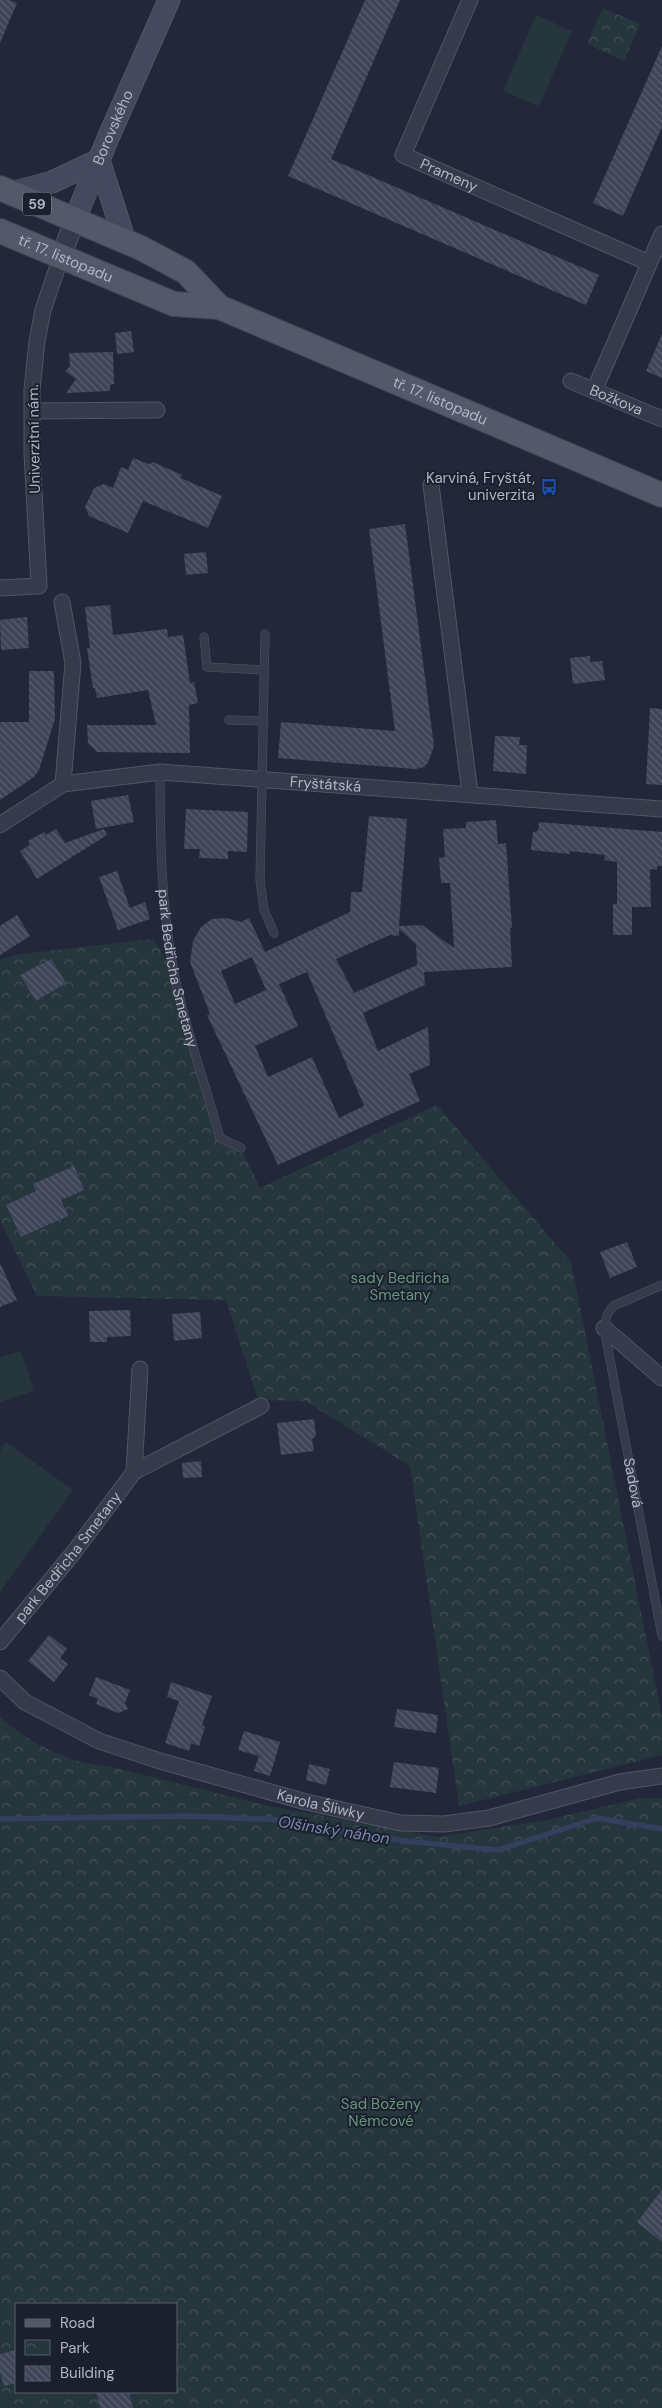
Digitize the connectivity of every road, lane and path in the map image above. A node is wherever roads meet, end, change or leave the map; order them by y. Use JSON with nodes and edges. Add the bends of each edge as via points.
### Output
{"nodes":[{"id":1,"x":169,"y":0,"type":"edge"},
{"id":2,"x":470,"y":0,"type":"edge"},
{"id":3,"x":99,"y":160,"type":"junction"},
{"id":4,"x":5,"y":190,"type":"edge"},
{"id":5,"x":75,"y":219,"type":"junction"},
{"id":6,"x":0,"y":231,"type":"edge"},
{"id":7,"x":662,"y":234,"type":"edge"},
{"id":8,"x":125,"y":242,"type":"junction"},
{"id":9,"x":61,"y":257,"type":"junction"},
{"id":10,"x":649,"y":263,"type":"junction"},
{"id":11,"x":219,"y":307,"type":"junction"},
{"id":12,"x":571,"y":381,"type":"dead end"},
{"id":13,"x":594,"y":391,"type":"junction"},
{"id":14,"x":156,"y":410,"type":"dead end"},
{"id":15,"x":33,"y":411,"type":"junction"},
{"id":16,"x":662,"y":419,"type":"edge"},
{"id":17,"x":431,"y":485,"type":"dead end"},
{"id":18,"x":662,"y":495,"type":"edge"},
{"id":19,"x":0,"y":588,"type":"edge"},
{"id":20,"x":62,"y":602,"type":"dead end"},
{"id":21,"x":265,"y":634,"type":"dead end"},
{"id":22,"x":204,"y":637,"type":"dead end"},
{"id":23,"x":265,"y":670,"type":"junction"},
{"id":24,"x":229,"y":720,"type":"dead end"},
{"id":25,"x":264,"y":721,"type":"junction"},
{"id":26,"x":160,"y":772,"type":"junction"},
{"id":27,"x":264,"y":778,"type":"junction"},
{"id":28,"x":63,"y":784,"type":"junction"},
{"id":29,"x":470,"y":794,"type":"junction"},
{"id":30,"x":662,"y":809,"type":"edge"},
{"id":31,"x":0,"y":824,"type":"edge"},
{"id":32,"x":274,"y":933,"type":"dead end"},
{"id":33,"x":241,"y":1148,"type":"dead end"},
{"id":34,"x":662,"y":1284,"type":"edge"},
{"id":35,"x":604,"y":1328,"type":"junction"},
{"id":36,"x":140,"y":1369,"type":"dead end"},
{"id":37,"x":662,"y":1378,"type":"edge"},
{"id":38,"x":261,"y":1406,"type":"dead end"},
{"id":39,"x":134,"y":1472,"type":"junction"},
{"id":40,"x":662,"y":1636,"type":"edge"},
{"id":41,"x":0,"y":1642,"type":"edge"},
{"id":42,"x":0,"y":1678,"type":"edge"},
{"id":43,"x":662,"y":1776,"type":"edge"}],
"edges":[{"from":1,"to":3,"type":"main road","name":"Borovského"},
{"from":2,"to":10,"type":"street","name":"Prameny","via":[[403,155]]},
{"from":3,"to":4,"type":"main road","via":[[52,182]]},
{"from":3,"to":5,"type":"main road","name":"Borovského"},
{"from":3,"to":8,"type":"main road"},
{"from":4,"to":5,"type":"main road","name":"tř. 17. listopadu","number":"59"},
{"from":5,"to":8,"type":"main road","name":"tř. 17. listopadu"},
{"from":5,"to":9,"type":"street","name":"Borovského"},
{"from":6,"to":9,"type":"main road","name":"tř. 17. listopadu"},
{"from":7,"to":10,"type":"street"},
{"from":8,"to":11,"type":"main road","name":"tř. 17. listopadu","via":[[186,272]]},
{"from":9,"to":11,"type":"main road","name":"tř. 17. listopadu","via":[[174,304]]},
{"from":9,"to":15,"type":"street","name":"Univerzitní nám.","via":[[36,341]]},
{"from":10,"to":13,"type":"street"},
{"from":11,"to":18,"type":"main road","name":"tř. 17. listopadu"},
{"from":12,"to":13,"type":"street","name":"Božkova"},
{"from":13,"to":16,"type":"street","name":"Božkova"},
{"from":14,"to":15,"type":"street"},
{"from":15,"to":19,"type":"street","name":"Univerzitní nám.","via":[[39,586]]},
{"from":17,"to":29,"type":"street"},
{"from":20,"to":28,"type":"street","via":[[73,663]]},
{"from":21,"to":23,"type":"lane"},
{"from":22,"to":23,"type":"lane","via":[[207,667]]},
{"from":23,"to":25,"type":"lane"},
{"from":24,"to":25,"type":"lane"},
{"from":25,"to":27,"type":"lane"},
{"from":26,"to":27,"type":"street","name":"Fryštátská"},
{"from":26,"to":28,"type":"street","name":"Fryštátská"},
{"from":26,"to":33,"type":"lane","name":"park Bedřicha Smetany","via":[[160,850],[175,974],[220,1138]]},
{"from":27,"to":29,"type":"street","name":"Fryštátská"},
{"from":27,"to":32,"type":"lane","via":[[260,880],[264,910]]},
{"from":28,"to":31,"type":"street","name":"Fryštátská"},
{"from":29,"to":30,"type":"street","name":"Fryštátská"},
{"from":34,"to":35,"type":"lane","via":[[613,1306]]},
{"from":35,"to":37,"type":"street"},
{"from":35,"to":40,"type":"lane","name":"Sadová"},
{"from":36,"to":39,"type":"street"},
{"from":38,"to":39,"type":"street","name":"park Bedřicha Smetany"},
{"from":39,"to":41,"type":"street","name":"park Bedřicha Smetany"},
{"from":42,"to":43,"type":"street","name":"Karola Śliwky","via":[[25,1702],[99,1741],[306,1802],[401,1822],[444,1824],[489,1818],[620,1782]]}]}
